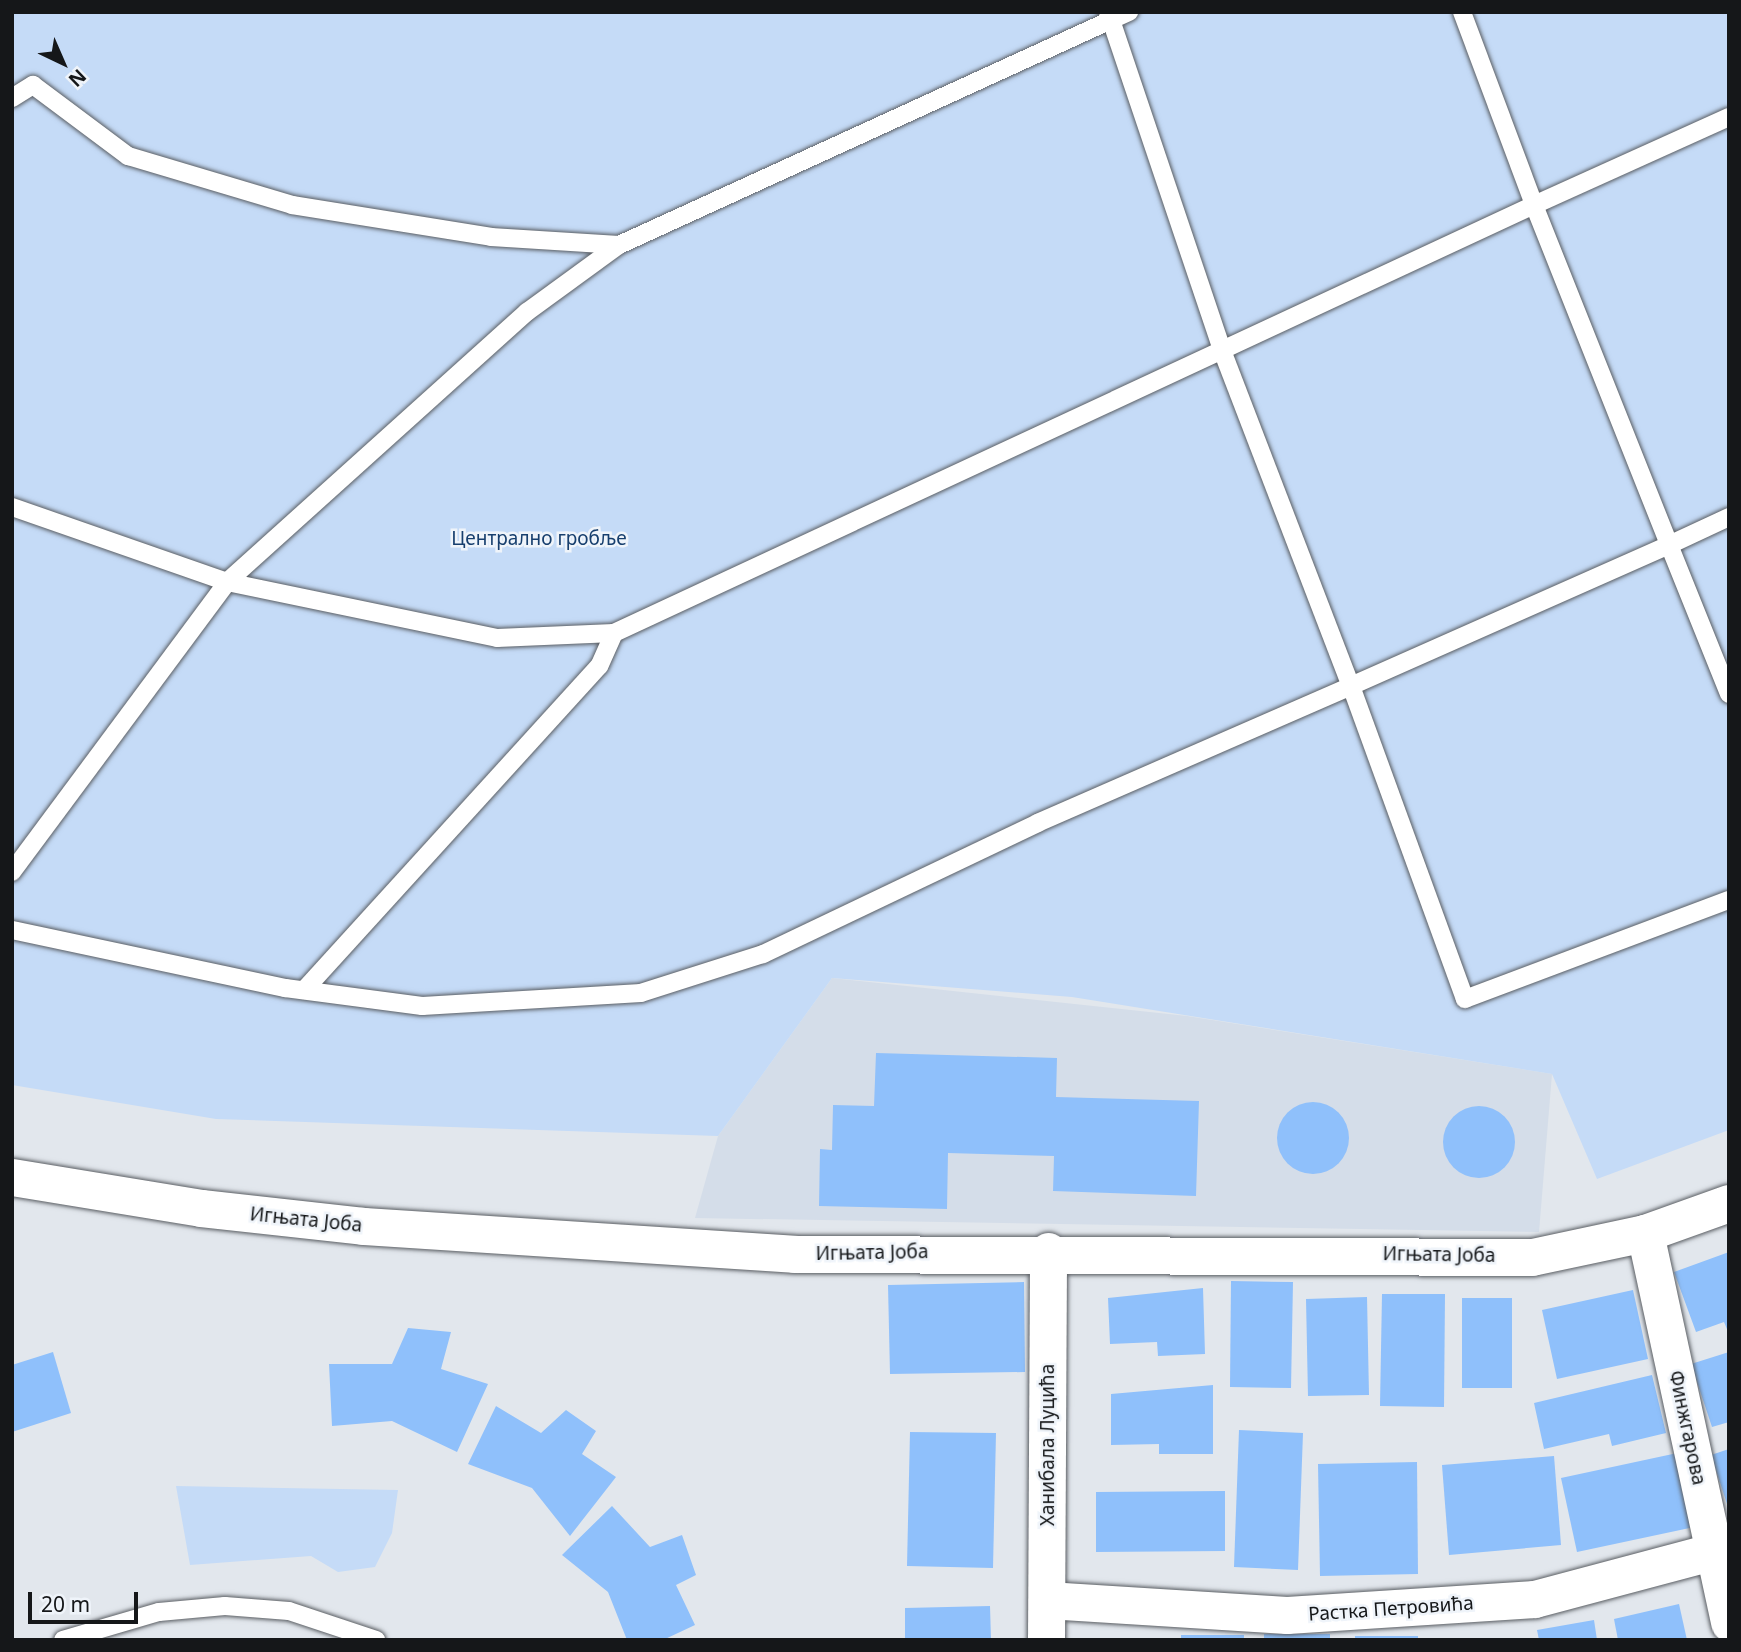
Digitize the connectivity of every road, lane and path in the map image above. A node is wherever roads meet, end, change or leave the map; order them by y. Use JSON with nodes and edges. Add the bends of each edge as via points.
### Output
{"nodes":[{"id":1,"x":1129,"y":12,"type":"edge"},
{"id":2,"x":1462,"y":12,"type":"edge"},
{"id":3,"x":1109,"y":16,"type":"edge"},
{"id":4,"x":12,"y":98,"type":"edge"},
{"id":5,"x":1729,"y":117,"type":"edge"},
{"id":6,"x":1534,"y":205,"type":"junction"},
{"id":7,"x":619,"y":245,"type":"junction"},
{"id":8,"x":1223,"y":353,"type":"junction"},
{"id":9,"x":12,"y":507,"type":"edge"},
{"id":10,"x":1729,"y":517,"type":"edge"},
{"id":11,"x":1670,"y":545,"type":"junction"},
{"id":12,"x":227,"y":582,"type":"junction"},
{"id":13,"x":614,"y":633,"type":"junction"},
{"id":14,"x":1351,"y":686,"type":"junction"},
{"id":15,"x":1729,"y":694,"type":"edge"},
{"id":16,"x":12,"y":872,"type":"edge"},
{"id":17,"x":1729,"y":900,"type":"edge"},
{"id":18,"x":12,"y":930,"type":"edge"},
{"id":19,"x":304,"y":990,"type":"junction"},
{"id":20,"x":12,"y":1177,"type":"edge"},
{"id":21,"x":1729,"y":1203,"type":"edge"},
{"id":22,"x":1645,"y":1233,"type":"junction"},
{"id":23,"x":1048,"y":1251,"type":"junction"},
{"id":24,"x":1721,"y":1550,"type":"edge"},
{"id":25,"x":1047,"y":1600,"type":"junction"},
{"id":26,"x":1729,"y":1623,"type":"edge"},
{"id":27,"x":63,"y":1640,"type":"edge"},
{"id":28,"x":376,"y":1640,"type":"edge"},
{"id":29,"x":1046,"y":1640,"type":"edge"}],
"edges":[{"from":1,"to":3,"type":"lane"},
{"from":2,"to":6,"type":"lane"},
{"from":3,"to":7,"type":"lane"},
{"from":3,"to":8,"type":"lane"},
{"from":4,"to":7,"type":"lane","via":[[33,85],[128,156],[292,205],[491,237]]},
{"from":5,"to":6,"type":"lane"},
{"from":6,"to":8,"type":"lane"},
{"from":6,"to":11,"type":"lane"},
{"from":7,"to":12,"type":"lane","via":[[527,312]]},
{"from":8,"to":13,"type":"lane"},
{"from":8,"to":14,"type":"lane"},
{"from":9,"to":12,"type":"lane"},
{"from":10,"to":11,"type":"lane"},
{"from":11,"to":14,"type":"lane"},
{"from":11,"to":15,"type":"lane"},
{"from":12,"to":13,"type":"lane","via":[[497,638]]},
{"from":12,"to":16,"type":"lane"},
{"from":13,"to":19,"type":"lane","via":[[599,666]]},
{"from":14,"to":17,"type":"lane","via":[[1465,999]]},
{"from":14,"to":19,"type":"lane","via":[[1038,823],[763,954],[640,993],[422,1006]]},
{"from":18,"to":19,"type":"lane"},
{"from":20,"to":23,"type":"street","name":"Игњата Јоба","via":[[201,1208],[520,1240],[794,1254]]},
{"from":21,"to":22,"type":"street","name":"Игњата Јоба"},
{"from":22,"to":23,"type":"street","name":"Игњата Јоба","via":[[1532,1256]]},
{"from":22,"to":24,"type":"street","name":"Финжгарова"},
{"from":23,"to":25,"type":"street","name":"Ханибала Луцића"},
{"from":24,"to":25,"type":"street","name":"Растка Петровића","via":[[1535,1599],[1287,1615]]},
{"from":24,"to":26,"type":"street","name":"Финжгарова"},
{"from":25,"to":29,"type":"street","name":"Ханибала Луцића"},
{"from":27,"to":28,"type":"lane","via":[[159,1612],[225,1606],[289,1611]]}]}
